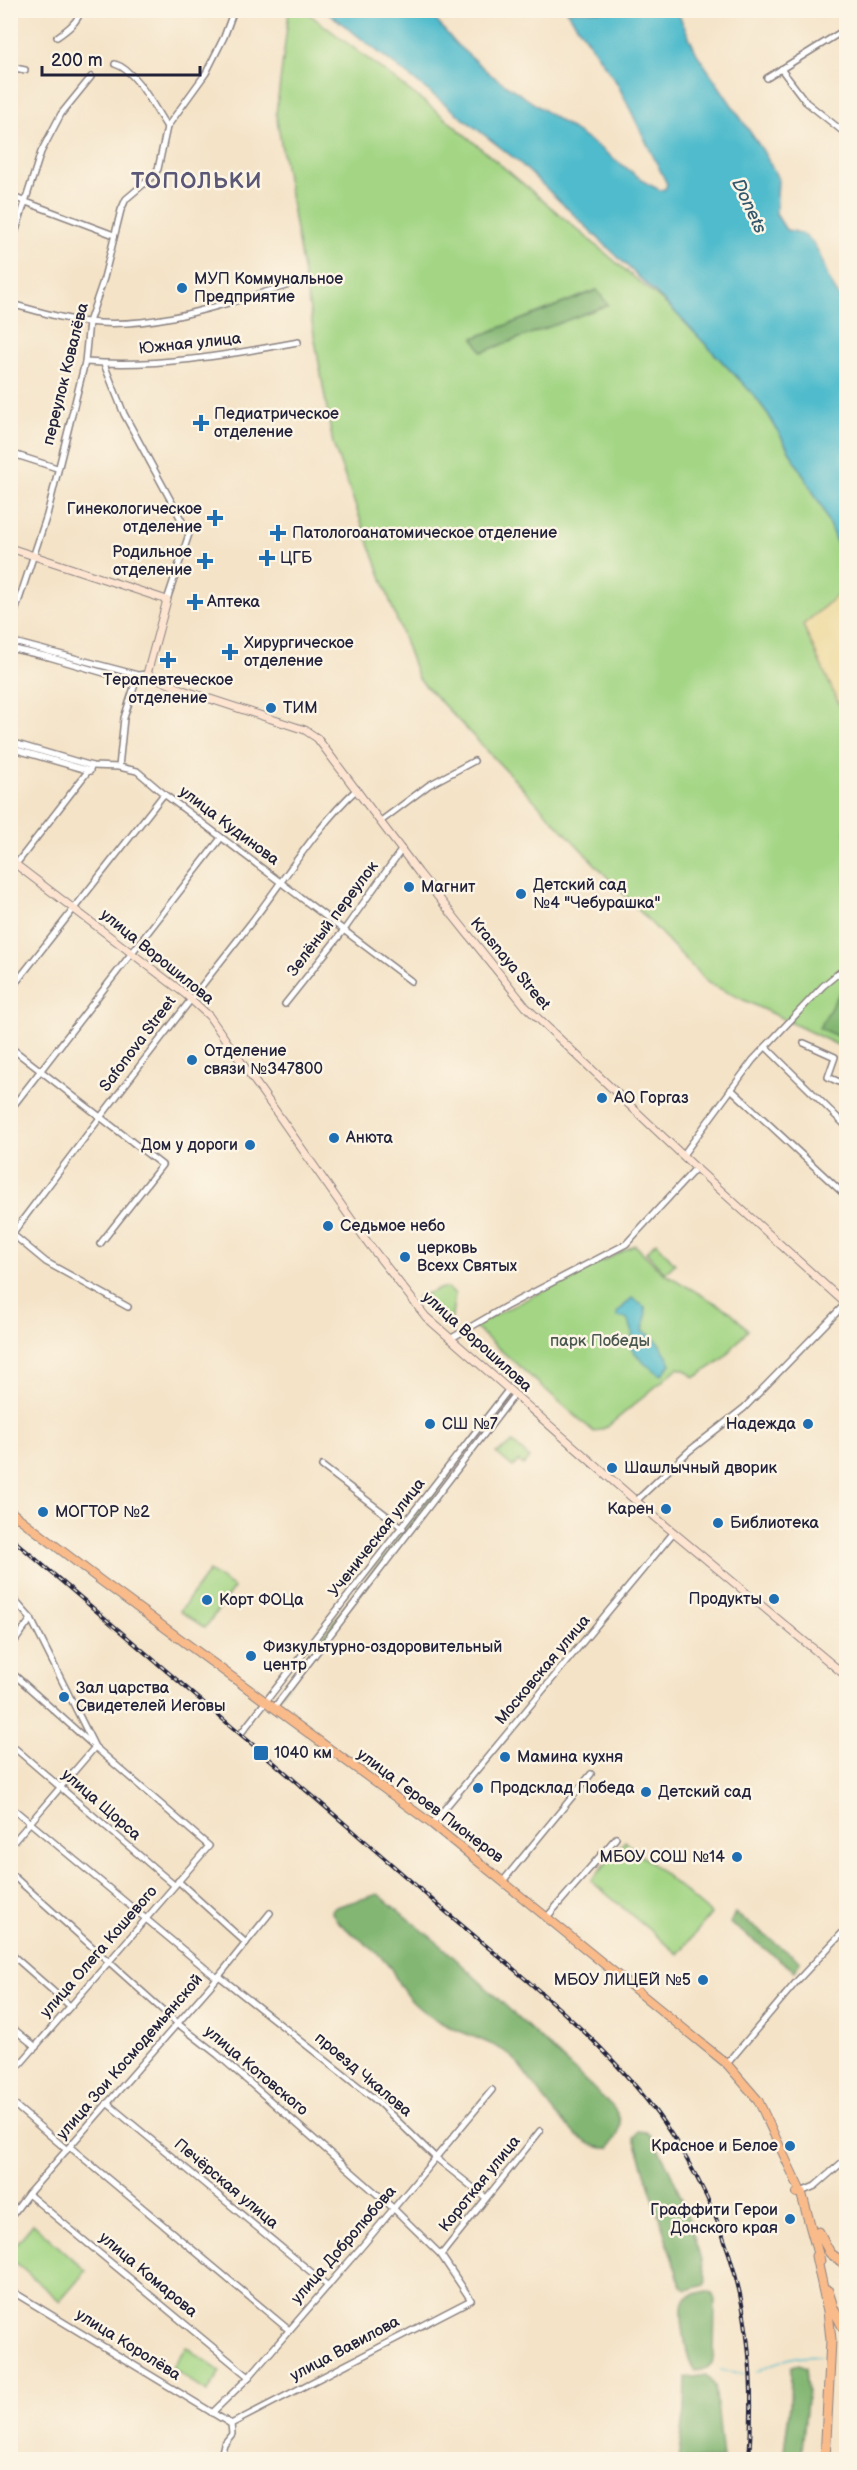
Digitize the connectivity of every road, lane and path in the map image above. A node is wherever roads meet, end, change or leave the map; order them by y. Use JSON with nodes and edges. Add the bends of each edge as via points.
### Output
{"nodes":[{"id":1,"x":81,"y":10,"type":"edge"},
{"id":2,"x":215,"y":10,"type":"edge"},
{"id":3,"x":233,"y":13,"type":"edge"},
{"id":4,"x":846,"y":29,"type":"edge"},
{"id":5,"x":57,"y":37,"type":"dead end"},
{"id":6,"x":115,"y":64,"type":"dead end"},
{"id":7,"x":10,"y":67,"type":"edge"},
{"id":8,"x":781,"y":69,"type":"junction"},
{"id":9,"x":25,"y":70,"type":"dead end"},
{"id":10,"x":91,"y":77,"type":"dead end"},
{"id":11,"x":766,"y":78,"type":"dead end"},
{"id":12,"x":167,"y":127,"type":"junction"},
{"id":13,"x":846,"y":131,"type":"edge"},
{"id":14,"x":10,"y":196,"type":"edge"},
{"id":15,"x":26,"y":203,"type":"junction"},
{"id":16,"x":114,"y":235,"type":"junction"},
{"id":17,"x":10,"y":249,"type":"edge"},
{"id":18,"x":286,"y":286,"type":"dead end"},
{"id":19,"x":10,"y":304,"type":"edge"},
{"id":20,"x":89,"y":322,"type":"junction"},
{"id":21,"x":298,"y":342,"type":"dead end"},
{"id":22,"x":85,"y":363,"type":"junction"},
{"id":23,"x":104,"y":364,"type":"junction"},
{"id":24,"x":10,"y":453,"type":"edge"},
{"id":25,"x":57,"y":468,"type":"junction"},
{"id":26,"x":10,"y":548,"type":"edge"},
{"id":27,"x":33,"y":555,"type":"junction"},
{"id":28,"x":167,"y":600,"type":"junction"},
{"id":29,"x":10,"y":627,"type":"edge"},
{"id":30,"x":10,"y":641,"type":"edge"},
{"id":31,"x":10,"y":648,"type":"edge"},
{"id":32,"x":147,"y":674,"type":"junction"},
{"id":33,"x":138,"y":675,"type":"junction"},
{"id":34,"x":135,"y":682,"type":"junction"},
{"id":35,"x":10,"y":742,"type":"edge"},
{"id":36,"x":10,"y":748,"type":"edge"},
{"id":37,"x":474,"y":761,"type":"dead end"},
{"id":38,"x":119,"y":767,"type":"junction"},
{"id":39,"x":91,"y":769,"type":"junction"},
{"id":40,"x":357,"y":789,"type":"junction"},
{"id":41,"x":164,"y":794,"type":"junction"},
{"id":42,"x":381,"y":821,"type":"junction"},
{"id":43,"x":221,"y":838,"type":"junction"},
{"id":44,"x":402,"y":849,"type":"junction"},
{"id":45,"x":13,"y":862,"type":"edge"},
{"id":46,"x":10,"y":872,"type":"edge"},
{"id":47,"x":282,"y":882,"type":"junction"},
{"id":48,"x":74,"y":908,"type":"junction"},
{"id":49,"x":344,"y":930,"type":"junction"},
{"id":50,"x":132,"y":953,"type":"junction"},
{"id":51,"x":846,"y":967,"type":"edge"},
{"id":52,"x":411,"y":981,"type":"dead end"},
{"id":53,"x":10,"y":990,"type":"edge"},
{"id":54,"x":191,"y":999,"type":"junction"},
{"id":55,"x":285,"y":1004,"type":"dead end"},
{"id":56,"x":804,"y":1043,"type":"dead end"},
{"id":57,"x":10,"y":1047,"type":"edge"},
{"id":58,"x":766,"y":1047,"type":"junction"},
{"id":59,"x":40,"y":1071,"type":"junction"},
{"id":60,"x":846,"y":1085,"type":"edge"},
{"id":61,"x":731,"y":1089,"type":"junction"},
{"id":62,"x":10,"y":1110,"type":"edge"},
{"id":63,"x":100,"y":1117,"type":"junction"},
{"id":64,"x":846,"y":1126,"type":"edge"},
{"id":65,"x":683,"y":1155,"type":"junction"},
{"id":66,"x":696,"y":1168,"type":"junction"},
{"id":67,"x":846,"y":1196,"type":"edge"},
{"id":68,"x":11,"y":1234,"type":"edge"},
{"id":69,"x":100,"y":1245,"type":"dead end"},
{"id":70,"x":846,"y":1304,"type":"edge"},
{"id":71,"x":128,"y":1307,"type":"dead end"},
{"id":72,"x":450,"y":1339,"type":"junction"},
{"id":73,"x":512,"y":1391,"type":"junction"},
{"id":74,"x":322,"y":1466,"type":"dead end"},
{"id":75,"x":636,"y":1501,"type":"junction"},
{"id":76,"x":10,"y":1511,"type":"edge"},
{"id":77,"x":403,"y":1528,"type":"junction"},
{"id":78,"x":674,"y":1532,"type":"junction"},
{"id":79,"x":10,"y":1595,"type":"edge"},
{"id":80,"x":31,"y":1619,"type":"junction"},
{"id":81,"x":10,"y":1648,"type":"edge"},
{"id":82,"x":10,"y":1671,"type":"edge"},
{"id":83,"x":846,"y":1676,"type":"edge"},
{"id":84,"x":271,"y":1705,"type":"junction"},
{"id":85,"x":242,"y":1732,"type":"dead end"},
{"id":86,"x":10,"y":1744,"type":"edge"},
{"id":87,"x":95,"y":1747,"type":"junction"},
{"id":88,"x":591,"y":1774,"type":"dead end"},
{"id":89,"x":60,"y":1787,"type":"junction"},
{"id":90,"x":10,"y":1806,"type":"edge"},
{"id":91,"x":29,"y":1822,"type":"junction"},
{"id":92,"x":432,"y":1824,"type":"junction"},
{"id":93,"x":616,"y":1838,"type":"dead end"},
{"id":94,"x":10,"y":1846,"type":"edge"},
{"id":95,"x":10,"y":1874,"type":"edge"},
{"id":96,"x":503,"y":1881,"type":"junction"},
{"id":97,"x":176,"y":1883,"type":"junction"},
{"id":98,"x":270,"y":1913,"type":"dead end"},
{"id":99,"x":547,"y":1917,"type":"junction"},
{"id":100,"x":145,"y":1920,"type":"junction"},
{"id":101,"x":846,"y":1929,"type":"edge"},
{"id":102,"x":246,"y":1943,"type":"junction"},
{"id":103,"x":10,"y":1953,"type":"edge"},
{"id":104,"x":108,"y":1961,"type":"junction"},
{"id":105,"x":218,"y":1977,"type":"junction"},
{"id":106,"x":70,"y":2006,"type":"junction"},
{"id":107,"x":177,"y":2023,"type":"junction"},
{"id":108,"x":10,"y":2026,"type":"edge"},
{"id":109,"x":36,"y":2047,"type":"junction"},
{"id":110,"x":727,"y":2064,"type":"junction"},
{"id":111,"x":10,"y":2076,"type":"edge"},
{"id":112,"x":492,"y":2090,"type":"dead end"},
{"id":113,"x":10,"y":2101,"type":"edge"},
{"id":114,"x":107,"y":2103,"type":"junction"},
{"id":115,"x":540,"y":2131,"type":"dead end"},
{"id":116,"x":68,"y":2148,"type":"junction"},
{"id":117,"x":436,"y":2158,"type":"junction"},
{"id":118,"x":846,"y":2159,"type":"edge"},
{"id":119,"x":799,"y":2193,"type":"junction"},
{"id":120,"x":28,"y":2194,"type":"junction"},
{"id":121,"x":486,"y":2198,"type":"junction"},
{"id":122,"x":393,"y":2208,"type":"junction"},
{"id":123,"x":10,"y":2218,"type":"edge"},
{"id":124,"x":441,"y":2255,"type":"junction"},
{"id":125,"x":816,"y":2256,"type":"junction"},
{"id":126,"x":846,"y":2265,"type":"edge"},
{"id":127,"x":328,"y":2286,"type":"junction"},
{"id":128,"x":10,"y":2290,"type":"edge"},
{"id":129,"x":471,"y":2300,"type":"joint"},
{"id":130,"x":289,"y":2330,"type":"junction"},
{"id":131,"x":846,"y":2333,"type":"edge"},
{"id":132,"x":846,"y":2339,"type":"edge"},
{"id":133,"x":249,"y":2377,"type":"junction"},
{"id":134,"x":212,"y":2413,"type":"junction"},
{"id":135,"x":231,"y":2424,"type":"junction"},
{"id":136,"x":220,"y":2460,"type":"edge"},
{"id":137,"x":825,"y":2460,"type":"edge"}],
"edges":[{"from":1,"to":5,"type":"street","via":[[71,26]]},
{"from":2,"to":3,"type":"street"},
{"from":3,"to":12,"type":"street","name":"переулок Ковалёва","via":[[206,73]]},
{"from":4,"to":8,"type":"street"},
{"from":6,"to":12,"type":"street","via":[[141,87]]},
{"from":7,"to":9,"type":"street"},
{"from":8,"to":11,"type":"street"},
{"from":8,"to":13,"type":"street","via":[[806,102]]},
{"from":10,"to":15,"type":"street","via":[[50,132]]},
{"from":12,"to":16,"type":"street","name":"переулок Ковалёва","via":[[158,169],[124,202]]},
{"from":14,"to":15,"type":"street"},
{"from":15,"to":16,"type":"street"},
{"from":15,"to":17,"type":"street"},
{"from":16,"to":20,"type":"street","name":"переулок Ковалёва"},
{"from":18,"to":20,"type":"street","via":[[181,315],[120,323]]},
{"from":19,"to":20,"type":"street"},
{"from":20,"to":22,"type":"street","name":"переулок Ковалёва"},
{"from":21,"to":23,"type":"street","name":"Южная улица","via":[[193,360]]},
{"from":22,"to":23,"type":"street","name":"Южная улица"},
{"from":22,"to":25,"type":"street","name":"переулок Ковалёва"},
{"from":23,"to":28,"type":"street","via":[[124,414],[189,534]]},
{"from":24,"to":25,"type":"street"},
{"from":25,"to":27,"type":"street","name":"переулок Ковалёва"},
{"from":26,"to":27,"type":"street"},
{"from":27,"to":28,"type":"street"},
{"from":27,"to":29,"type":"street","name":"переулок Ковалёва"},
{"from":28,"to":32,"type":"street"},
{"from":30,"to":33,"type":"street"},
{"from":31,"to":34,"type":"street"},
{"from":32,"to":33,"type":"street"},
{"from":32,"to":40,"type":"street","name":"Krasnaya Street","via":[[174,687],[310,733]]},
{"from":33,"to":34,"type":"street"},
{"from":34,"to":38,"type":"street","via":[[124,718]]},
{"from":35,"to":39,"type":"street","name":"улица Кудинова"},
{"from":36,"to":39,"type":"street","name":"улица Кудинова"},
{"from":37,"to":42,"type":"street","via":[[429,785]]},
{"from":38,"to":39,"type":"street","name":"улица Кудинова"},
{"from":38,"to":41,"type":"street","name":"улица Кудинова","via":[[137,771]]},
{"from":39,"to":45,"type":"street"},
{"from":40,"to":42,"type":"street","name":"Krasnaya Street"},
{"from":40,"to":47,"type":"street","name":"Safonova Street","via":[[336,809]]},
{"from":41,"to":43,"type":"street","name":"улица Кудинова"},
{"from":41,"to":48,"type":"street"},
{"from":42,"to":44,"type":"street","name":"Krasnaya Street"},
{"from":43,"to":47,"type":"street","name":"улица Кудинова"},
{"from":43,"to":50,"type":"street"},
{"from":44,"to":49,"type":"street","name":"Зелёный переулок"},
{"from":44,"to":65,"type":"street","name":"Krasnaya Street","via":[[526,1007]]},
{"from":45,"to":46,"type":"street"},
{"from":45,"to":48,"type":"street","name":"улица Ворошилова"},
{"from":47,"to":49,"type":"street","name":"улица Кудинова"},
{"from":47,"to":54,"type":"street","name":"Safonova Street"},
{"from":48,"to":50,"type":"street","name":"улица Ворошилова"},
{"from":48,"to":53,"type":"street"},
{"from":49,"to":52,"type":"street","name":"улица Кудинова"},
{"from":49,"to":55,"type":"street","name":"Зелёный переулок"},
{"from":50,"to":54,"type":"street","name":"улица Ворошилова"},
{"from":50,"to":59,"type":"street"},
{"from":51,"to":58,"type":"street"},
{"from":54,"to":63,"type":"street","name":"Safonova Street"},
{"from":54,"to":72,"type":"street","name":"улица Ворошилова","via":[[222,1033],[411,1301]]},
{"from":56,"to":60,"type":"street","via":[[834,1057],[828,1077]]},
{"from":57,"to":59,"type":"street"},
{"from":58,"to":61,"type":"street"},
{"from":58,"to":64,"type":"street"},
{"from":59,"to":62,"type":"street"},
{"from":59,"to":63,"type":"street"},
{"from":61,"to":65,"type":"street"},
{"from":61,"to":67,"type":"street"},
{"from":63,"to":68,"type":"street","name":"Safonova Street"},
{"from":63,"to":69,"type":"street","via":[[162,1166]]},
{"from":65,"to":66,"type":"street","name":"Krasnaya Street"},
{"from":66,"to":70,"type":"street","name":"Krasnaya Street"},
{"from":66,"to":72,"type":"street","via":[[626,1244]]},
{"from":68,"to":71,"type":"street","via":[[46,1262]]},
{"from":70,"to":75,"type":"street","via":[[744,1408],[689,1451]]},
{"from":72,"to":73,"type":"street","name":"улица Ворошилова"},
{"from":73,"to":75,"type":"street","name":"улица Ворошилова"},
{"from":73,"to":77,"type":"street","name":"Ученическая улица"},
{"from":73,"to":84,"type":"street","name":"Ученическая улица"},
{"from":74,"to":77,"type":"street"},
{"from":75,"to":78,"type":"street","name":"улица Ворошилова"},
{"from":76,"to":84,"type":"main road","name":"улица Героев Пионеров"},
{"from":77,"to":84,"type":"street","name":"Ученическая улица"},
{"from":78,"to":83,"type":"street","name":"улица Ворошилова"},
{"from":78,"to":92,"type":"street","name":"Московская улица"},
{"from":79,"to":80,"type":"street"},
{"from":80,"to":81,"type":"street"},
{"from":80,"to":87,"type":"street"},
{"from":82,"to":87,"type":"street"},
{"from":84,"to":85,"type":"street"},
{"from":84,"to":92,"type":"main road","name":"улица Героев Пионеров"},
{"from":86,"to":89,"type":"street","name":"улица Щорса"},
{"from":87,"to":89,"type":"street"},
{"from":87,"to":97,"type":"street","name":"улица Олега Кошевого","via":[[209,1846]]},
{"from":88,"to":96,"type":"street"},
{"from":89,"to":91,"type":"street"},
{"from":89,"to":97,"type":"street","name":"улица Щорса"},
{"from":90,"to":91,"type":"street","name":"проезд Чкалова"},
{"from":91,"to":94,"type":"street"},
{"from":91,"to":100,"type":"street","name":"проезд Чкалова"},
{"from":92,"to":96,"type":"main road","name":"улица Героев Пионеров"},
{"from":93,"to":99,"type":"street"},
{"from":95,"to":104,"type":"street","name":"улица Котовского"},
{"from":96,"to":99,"type":"main road","name":"улица Героев Пионеров"},
{"from":97,"to":100,"type":"street","name":"улица Олега Кошевого"},
{"from":97,"to":102,"type":"street","name":"улица Щорса"},
{"from":98,"to":102,"type":"street","name":"улица Зои Космодемьянской"},
{"from":99,"to":110,"type":"main road","name":"улица Героев Пионеров"},
{"from":100,"to":104,"type":"street","name":"улица Олега Кошевого"},
{"from":100,"to":105,"type":"street","name":"проезд Чкалова"},
{"from":101,"to":110,"type":"street"},
{"from":102,"to":105,"type":"street","name":"улица Зои Космодемьянской"},
{"from":103,"to":106,"type":"street"},
{"from":104,"to":106,"type":"street","name":"улица Олега Кошевого"},
{"from":104,"to":107,"type":"street","name":"улица Котовского"},
{"from":105,"to":107,"type":"street","name":"улица Зои Космодемьянской"},
{"from":105,"to":117,"type":"street","name":"проезд Чкалова","via":[[377,2101]]},
{"from":106,"to":109,"type":"street","name":"улица Олега Кошевого"},
{"from":107,"to":114,"type":"street","name":"улица Зои Космодемьянской"},
{"from":107,"to":122,"type":"street","name":"улица Котовского"},
{"from":108,"to":109,"type":"street"},
{"from":109,"to":111,"type":"street","name":"улица Олега Кошевого"},
{"from":110,"to":119,"type":"main road","name":"улица Героев Пионеров","via":[[758,2100]]},
{"from":112,"to":117,"type":"street","name":"улица Добролюбова"},
{"from":113,"to":116,"type":"street"},
{"from":114,"to":116,"type":"street","name":"улица Зои Космодемьянской"},
{"from":114,"to":127,"type":"street","name":"Печёрская улица"},
{"from":115,"to":121,"type":"street","name":"Короткая улица"},
{"from":116,"to":120,"type":"street","name":"улица Зои Космодемьянской"},
{"from":116,"to":130,"type":"street"},
{"from":117,"to":121,"type":"street","name":"проезд Чкалова"},
{"from":117,"to":122,"type":"street","name":"улица Добролюбова"},
{"from":118,"to":119,"type":"street","via":[[815,2186]]},
{"from":119,"to":125,"type":"main road","name":"улица Героев Пионеров"},
{"from":119,"to":126,"type":"highway","via":[[825,2247]]},
{"from":119,"to":131,"type":"highway","via":[[834,2310]]},
{"from":120,"to":123,"type":"street","name":"улица Зои Космодемьянской"},
{"from":120,"to":133,"type":"street","name":"улица Комарова"},
{"from":121,"to":124,"type":"street","name":"Короткая улица"},
{"from":122,"to":124,"type":"street","name":"улица Котовского"},
{"from":122,"to":127,"type":"street","name":"улица Добролюбова"},
{"from":124,"to":129,"type":"street","name":"улица Котовского"},
{"from":125,"to":132,"type":"highway","via":[[832,2311]]},
{"from":125,"to":137,"type":"highway","via":[[831,2340]]},
{"from":127,"to":130,"type":"street","name":"улица Добролюбова"},
{"from":128,"to":134,"type":"street","name":"улица Королёва"},
{"from":129,"to":135,"type":"street","name":"улица Вавилова"},
{"from":130,"to":133,"type":"street","name":"улица Добролюбова"},
{"from":133,"to":134,"type":"street","name":"улица Добролюбова"},
{"from":134,"to":135,"type":"street","name":"улица Королёва"},
{"from":135,"to":136,"type":"street","via":[[232,2434],[224,2444]]}]}
